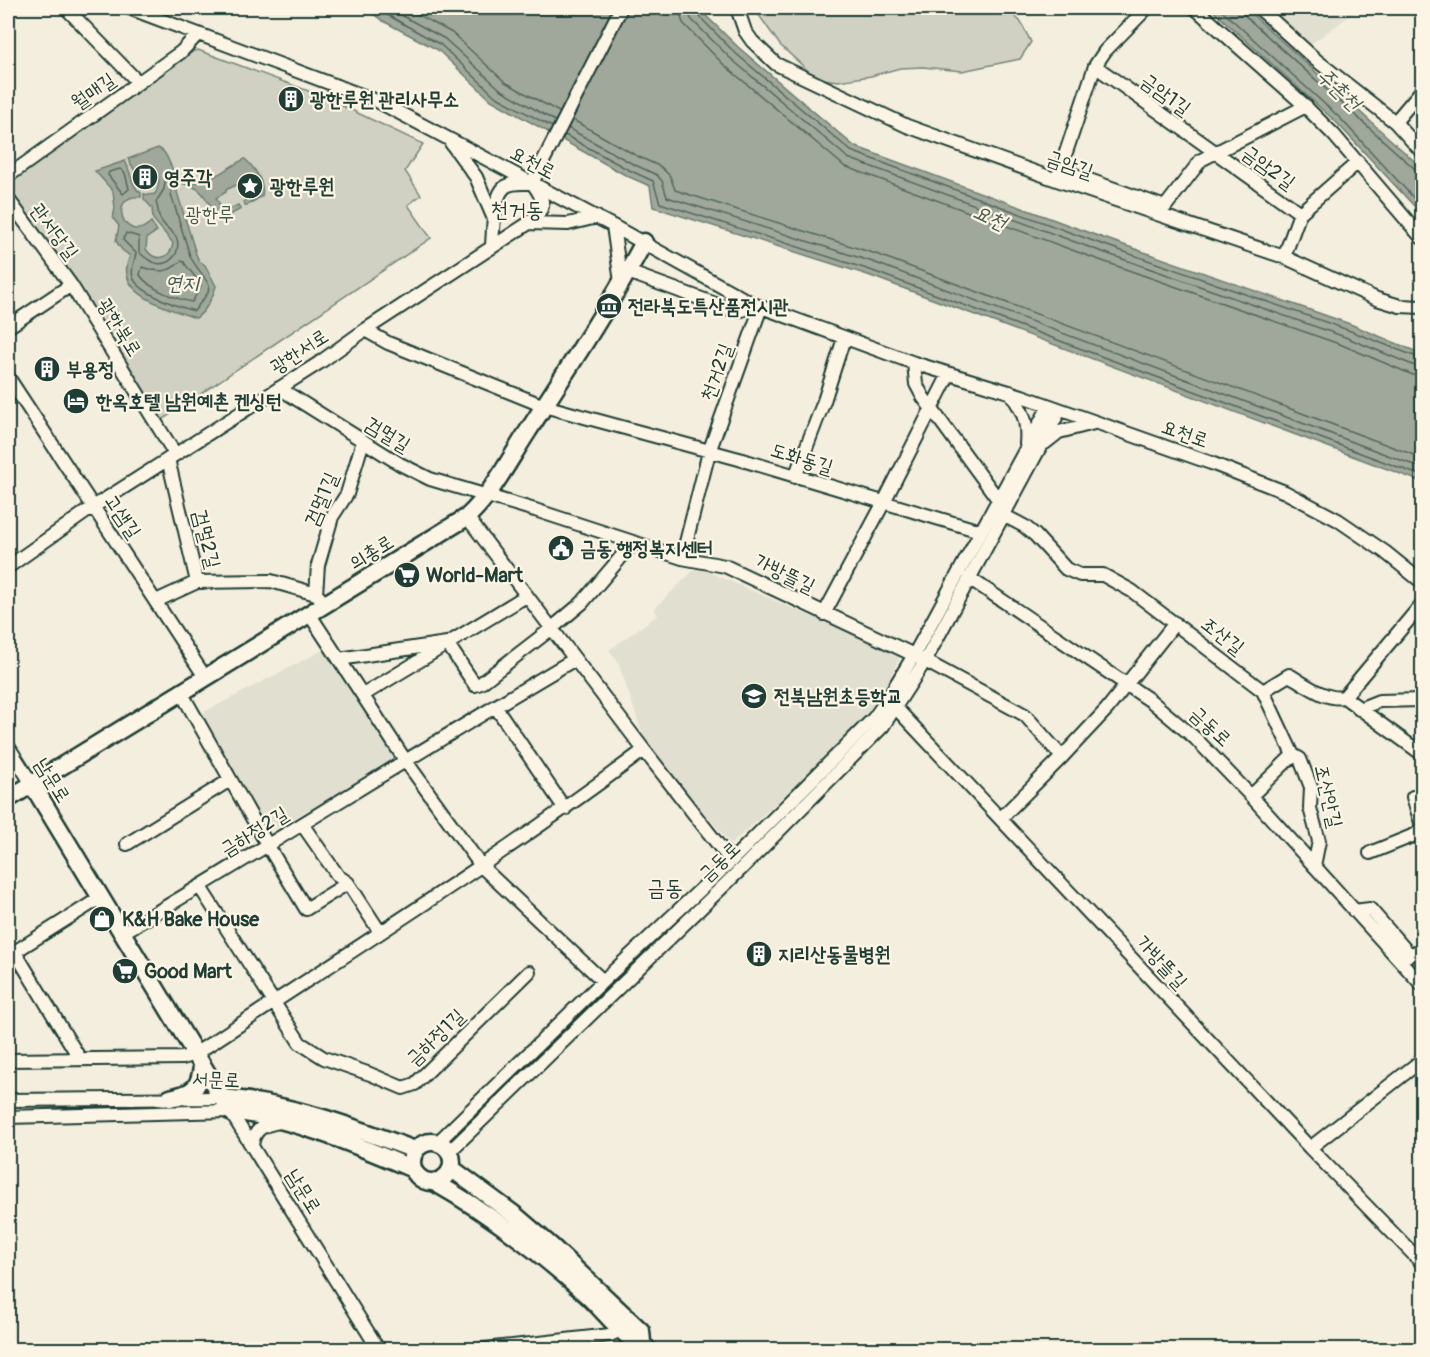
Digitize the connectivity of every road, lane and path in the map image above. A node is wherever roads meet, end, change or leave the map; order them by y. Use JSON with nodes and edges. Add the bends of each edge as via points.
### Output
{"nodes":[{"id":1,"x":66,"y":8,"type":"edge"},
{"id":2,"x":129,"y":8,"type":"edge"},
{"id":3,"x":621,"y":8,"type":"edge"},
{"id":4,"x":737,"y":8,"type":"edge"},
{"id":5,"x":1147,"y":8,"type":"edge"},
{"id":6,"x":1195,"y":8,"type":"edge"},
{"id":7,"x":1259,"y":8,"type":"edge"},
{"id":8,"x":198,"y":34,"type":"junction"},
{"id":9,"x":1095,"y":66,"type":"junction"},
{"id":10,"x":138,"y":82,"type":"junction"},
{"id":11,"x":1422,"y":90,"type":"edge"},
{"id":12,"x":1305,"y":106,"type":"junction"},
{"id":13,"x":1395,"y":122,"type":"junction"},
{"id":14,"x":449,"y":139,"type":"junction"},
{"id":15,"x":1422,"y":152,"type":"edge"},
{"id":16,"x":1216,"y":153,"type":"junction"},
{"id":17,"x":1358,"y":162,"type":"junction"},
{"id":18,"x":1059,"y":175,"type":"junction"},
{"id":19,"x":8,"y":176,"type":"edge"},
{"id":20,"x":532,"y":183,"type":"junction"},
{"id":21,"x":8,"y":199,"type":"edge"},
{"id":22,"x":1300,"y":213,"type":"junction"},
{"id":23,"x":597,"y":217,"type":"junction"},
{"id":24,"x":494,"y":219,"type":"junction"},
{"id":25,"x":529,"y":223,"type":"junction"},
{"id":26,"x":614,"y":226,"type":"junction"},
{"id":27,"x":1422,"y":238,"type":"edge"},
{"id":28,"x":644,"y":242,"type":"junction"},
{"id":29,"x":492,"y":246,"type":"junction"},
{"id":30,"x":1284,"y":257,"type":"junction"},
{"id":31,"x":624,"y":277,"type":"junction"},
{"id":32,"x":72,"y":285,"type":"junction"},
{"id":33,"x":757,"y":305,"type":"junction"},
{"id":34,"x":1422,"y":307,"type":"edge"},
{"id":35,"x":8,"y":327,"type":"edge"},
{"id":36,"x":365,"y":330,"type":"junction"},
{"id":37,"x":844,"y":338,"type":"junction"},
{"id":38,"x":914,"y":363,"type":"junction"},
{"id":39,"x":949,"y":375,"type":"junction"},
{"id":40,"x":8,"y":377,"type":"edge"},
{"id":41,"x":279,"y":388,"type":"junction"},
{"id":42,"x":1010,"y":392,"type":"junction"},
{"id":43,"x":544,"y":406,"type":"junction"},
{"id":44,"x":931,"y":408,"type":"junction"},
{"id":45,"x":1054,"y":408,"type":"junction"},
{"id":46,"x":1096,"y":423,"type":"junction"},
{"id":47,"x":363,"y":441,"type":"junction"},
{"id":48,"x":1031,"y":450,"type":"junction"},
{"id":49,"x":709,"y":452,"type":"junction"},
{"id":50,"x":172,"y":456,"type":"junction"},
{"id":51,"x":795,"y":477,"type":"junction"},
{"id":52,"x":486,"y":496,"type":"junction"},
{"id":53,"x":997,"y":498,"type":"junction"},
{"id":54,"x":884,"y":502,"type":"junction"},
{"id":55,"x":93,"y":507,"type":"junction"},
{"id":56,"x":1003,"y":515,"type":"junction"},
{"id":57,"x":467,"y":517,"type":"junction"},
{"id":58,"x":980,"y":531,"type":"junction"},
{"id":59,"x":633,"y":543,"type":"junction"},
{"id":60,"x":682,"y":558,"type":"junction"},
{"id":61,"x":8,"y":567,"type":"edge"},
{"id":62,"x":969,"y":578,"type":"junction"},
{"id":63,"x":197,"y":582,"type":"junction"},
{"id":64,"x":1422,"y":582,"type":"edge"},
{"id":65,"x":526,"y":596,"type":"junction"},
{"id":66,"x":321,"y":599,"type":"junction"},
{"id":67,"x":156,"y":601,"type":"junction"},
{"id":68,"x":1422,"y":604,"type":"edge"},
{"id":69,"x":825,"y":614,"type":"junction"},
{"id":70,"x":310,"y":615,"type":"junction"},
{"id":71,"x":1175,"y":623,"type":"junction"},
{"id":72,"x":551,"y":629,"type":"junction"},
{"id":73,"x":447,"y":643,"type":"junction"},
{"id":74,"x":919,"y":658,"type":"junction"},
{"id":75,"x":339,"y":659,"type":"junction"},
{"id":76,"x":575,"y":659,"type":"junction"},
{"id":77,"x":205,"y":677,"type":"junction"},
{"id":78,"x":1126,"y":684,"type":"junction"},
{"id":79,"x":1263,"y":691,"type":"junction"},
{"id":80,"x":181,"y":692,"type":"junction"},
{"id":81,"x":363,"y":695,"type":"junction"},
{"id":82,"x":1344,"y":697,"type":"junction"},
{"id":83,"x":1422,"y":700,"type":"edge"},
{"id":84,"x":891,"y":704,"type":"junction"},
{"id":85,"x":495,"y":706,"type":"junction"},
{"id":86,"x":1359,"y":709,"type":"junction"},
{"id":87,"x":8,"y":746,"type":"edge"},
{"id":88,"x":644,"y":750,"type":"junction"},
{"id":89,"x":1293,"y":754,"type":"junction"},
{"id":90,"x":1422,"y":754,"type":"edge"},
{"id":91,"x":1062,"y":758,"type":"junction"},
{"id":92,"x":405,"y":760,"type":"junction"},
{"id":93,"x":230,"y":780,"type":"junction"},
{"id":94,"x":32,"y":784,"type":"junction"},
{"id":95,"x":1251,"y":796,"type":"junction"},
{"id":96,"x":1422,"y":796,"type":"edge"},
{"id":97,"x":8,"y":799,"type":"edge"},
{"id":98,"x":565,"y":809,"type":"junction"},
{"id":99,"x":1001,"y":818,"type":"junction"},
{"id":100,"x":302,"y":824,"type":"junction"},
{"id":101,"x":127,"y":844,"type":"dead end"},
{"id":102,"x":268,"y":846,"type":"junction"},
{"id":103,"x":1370,"y":854,"type":"dead end"},
{"id":104,"x":731,"y":861,"type":"junction"},
{"id":105,"x":1314,"y":866,"type":"junction"},
{"id":106,"x":482,"y":867,"type":"junction"},
{"id":107,"x":348,"y":883,"type":"junction"},
{"id":108,"x":200,"y":887,"type":"junction"},
{"id":109,"x":100,"y":898,"type":"junction"},
{"id":110,"x":1354,"y":911,"type":"junction"},
{"id":111,"x":380,"y":932,"type":"junction"},
{"id":112,"x":122,"y":933,"type":"junction"},
{"id":113,"x":1422,"y":949,"type":"edge"},
{"id":114,"x":11,"y":954,"type":"edge"},
{"id":115,"x":529,"y":972,"type":"dead end"},
{"id":116,"x":603,"y":981,"type":"junction"},
{"id":117,"x":1422,"y":985,"type":"edge"},
{"id":118,"x":273,"y":1003,"type":"junction"},
{"id":119,"x":80,"y":1059,"type":"junction"},
{"id":120,"x":8,"y":1060,"type":"edge"},
{"id":121,"x":199,"y":1060,"type":"junction"},
{"id":122,"x":1422,"y":1060,"type":"edge"},
{"id":123,"x":170,"y":1098,"type":"junction"},
{"id":124,"x":8,"y":1100,"type":"edge"},
{"id":125,"x":226,"y":1105,"type":"junction"},
{"id":126,"x":8,"y":1117,"type":"edge"},
{"id":127,"x":279,"y":1122,"type":"junction"},
{"id":128,"x":252,"y":1147,"type":"junction"},
{"id":129,"x":1310,"y":1148,"type":"junction"},
{"id":130,"x":415,"y":1150,"type":"junction"},
{"id":131,"x":446,"y":1154,"type":"junction"},
{"id":132,"x":413,"y":1169,"type":"junction"},
{"id":133,"x":434,"y":1182,"type":"junction"},
{"id":134,"x":547,"y":1251,"type":"junction"},
{"id":135,"x":1422,"y":1263,"type":"edge"},
{"id":136,"x":622,"y":1329,"type":"junction"},
{"id":137,"x":645,"y":1346,"type":"edge"},
{"id":138,"x":379,"y":1350,"type":"edge"},
{"id":139,"x":476,"y":1350,"type":"edge"}],
"edges":[{"from":1,"to":10,"type":"street"},
{"from":2,"to":8,"type":"street","name":"요천로"},
{"from":3,"to":20,"type":"street"},
{"from":4,"to":18,"type":"street","name":"금암길","via":[[745,31],[776,64],[907,126]]},
{"from":5,"to":9,"type":"street"},
{"from":6,"to":12,"type":"street"},
{"from":7,"to":13,"type":"street","via":[[1316,60]]},
{"from":8,"to":10,"type":"street","name":"월매길","via":[[181,52]]},
{"from":8,"to":14,"type":"street","name":"요천로","via":[[377,101]]},
{"from":9,"to":16,"type":"street","name":"금암1길"},
{"from":9,"to":18,"type":"street"},
{"from":10,"to":19,"type":"street","name":"월매길"},
{"from":11,"to":13,"type":"street"},
{"from":12,"to":16,"type":"street","name":"금암2길"},
{"from":12,"to":17,"type":"street"},
{"from":13,"to":15,"type":"street"},
{"from":14,"to":20,"type":"street","name":"요천로"},
{"from":14,"to":24,"type":"street","via":[[476,177]]},
{"from":16,"to":18,"type":"street","name":"금암2길","via":[[1201,160],[1165,207]]},
{"from":16,"to":22,"type":"street","name":"금암2길"},
{"from":17,"to":22,"type":"street"},
{"from":17,"to":27,"type":"street"},
{"from":18,"to":30,"type":"street","name":"금암길"},
{"from":20,"to":23,"type":"street","name":"요천로"},
{"from":20,"to":24,"type":"street","via":[[505,187],[499,195]]},
{"from":20,"to":25,"type":"street","via":[[543,209]]},
{"from":21,"to":32,"type":"street","name":"관서당길"},
{"from":22,"to":30,"type":"street"},
{"from":23,"to":25,"type":"street","via":[[568,224]]},
{"from":23,"to":26,"type":"street","name":"요천로"},
{"from":24,"to":29,"type":"street"},
{"from":25,"to":29,"type":"street","name":"광한서로"},
{"from":26,"to":28,"type":"street","name":"요천로"},
{"from":26,"to":31,"type":"street"},
{"from":28,"to":31,"type":"main road","name":"의총로"},
{"from":28,"to":33,"type":"street","name":"요천로"},
{"from":29,"to":36,"type":"street","name":"광한서로"},
{"from":30,"to":34,"type":"street","name":"금암길","via":[[1377,299]]},
{"from":31,"to":33,"type":"street","via":[[729,309]]},
{"from":31,"to":43,"type":"main road","name":"의총로"},
{"from":32,"to":35,"type":"street"},
{"from":32,"to":50,"type":"street","name":"광한북로"},
{"from":33,"to":37,"type":"street","name":"요천로"},
{"from":33,"to":49,"type":"street","name":"천거2길"},
{"from":36,"to":41,"type":"street","name":"광한서로"},
{"from":36,"to":43,"type":"street"},
{"from":37,"to":38,"type":"street","name":"요천로"},
{"from":37,"to":51,"type":"street"},
{"from":38,"to":39,"type":"street","name":"요천로"},
{"from":38,"to":44,"type":"street","via":[[916,384]]},
{"from":39,"to":42,"type":"street","name":"요천로"},
{"from":39,"to":44,"type":"street"},
{"from":40,"to":55,"type":"street","name":"고샘길"},
{"from":41,"to":47,"type":"street","name":"검멀길"},
{"from":41,"to":50,"type":"street","name":"광한서로"},
{"from":42,"to":45,"type":"street","name":"요천로"},
{"from":42,"to":48,"type":"street","via":[[1023,412]]},
{"from":43,"to":49,"type":"street","name":"도화동길"},
{"from":43,"to":52,"type":"main road","name":"의총로"},
{"from":44,"to":53,"type":"street"},
{"from":44,"to":54,"type":"street"},
{"from":45,"to":46,"type":"street","name":"요천로"},
{"from":45,"to":48,"type":"street","name":"금동로"},
{"from":46,"to":48,"type":"street","via":[[1059,432]]},
{"from":46,"to":64,"type":"street","name":"요천로","via":[[1285,492],[1338,520]]},
{"from":47,"to":52,"type":"street","name":"검멀길","via":[[430,480]]},
{"from":47,"to":66,"type":"street","name":"검멀1길","via":[[347,494],[332,517],[318,565]]},
{"from":48,"to":53,"type":"street","name":"금동로"},
{"from":48,"to":56,"type":"street","name":"금동로"},
{"from":49,"to":51,"type":"street","name":"도화동길"},
{"from":49,"to":60,"type":"street"},
{"from":50,"to":55,"type":"street","name":"광한서로"},
{"from":50,"to":63,"type":"street","name":"검멀2길"},
{"from":51,"to":54,"type":"street","name":"도화동길"},
{"from":52,"to":57,"type":"main road","name":"의총로"},
{"from":52,"to":59,"type":"street","name":"가방뜰길"},
{"from":53,"to":58,"type":"street","name":"금동로"},
{"from":54,"to":58,"type":"street","name":"도화동길"},
{"from":54,"to":69,"type":"street"},
{"from":55,"to":61,"type":"street","name":"광한서로"},
{"from":55,"to":67,"type":"street","name":"고샘길"},
{"from":56,"to":62,"type":"street","name":"금동로"},
{"from":56,"to":71,"type":"street","name":"조산길","via":[[1035,535],[1066,569],[1080,575],[1103,575]]},
{"from":57,"to":65,"type":"street"},
{"from":57,"to":66,"type":"main road","name":"의총로"},
{"from":58,"to":74,"type":"street","name":"금동로"},
{"from":59,"to":60,"type":"street","name":"가방뜰길"},
{"from":59,"to":72,"type":"street","via":[[582,603]]},
{"from":60,"to":69,"type":"street","name":"가방뜰길","via":[[724,566]]},
{"from":62,"to":74,"type":"street","name":"금동로"},
{"from":62,"to":78,"type":"street","name":"금동로"},
{"from":63,"to":66,"type":"street","name":"검멀2길","via":[[272,581]]},
{"from":63,"to":67,"type":"street"},
{"from":65,"to":72,"type":"street"},
{"from":65,"to":73,"type":"street"},
{"from":66,"to":70,"type":"main road","name":"의총로"},
{"from":67,"to":77,"type":"street","name":"고샘길"},
{"from":68,"to":82,"type":"street"},
{"from":69,"to":74,"type":"street","name":"가방뜰길"},
{"from":70,"to":75,"type":"street"},
{"from":70,"to":77,"type":"main road","name":"의총로"},
{"from":71,"to":78,"type":"street"},
{"from":71,"to":79,"type":"street","name":"조산길"},
{"from":72,"to":73,"type":"street","via":[[475,685]]},
{"from":72,"to":76,"type":"street"},
{"from":73,"to":75,"type":"street"},
{"from":73,"to":81,"type":"street"},
{"from":74,"to":84,"type":"street","name":"금동로"},
{"from":74,"to":91,"type":"street","via":[[1025,715]]},
{"from":75,"to":81,"type":"street"},
{"from":76,"to":85,"type":"street","name":"금하정2길"},
{"from":76,"to":88,"type":"street"},
{"from":77,"to":80,"type":"main road","name":"의총로"},
{"from":78,"to":91,"type":"street"},
{"from":78,"to":95,"type":"street","name":"금동로","via":[[1196,739]]},
{"from":79,"to":82,"type":"street","via":[[1289,675],[1326,695]]},
{"from":79,"to":89,"type":"street","name":"조산안길"},
{"from":80,"to":93,"type":"street"},
{"from":80,"to":94,"type":"main road","name":"의총로"},
{"from":81,"to":92,"type":"street"},
{"from":82,"to":86,"type":"street"},
{"from":83,"to":86,"type":"street","via":[[1378,701]]},
{"from":84,"to":99,"type":"street","name":"가방뜰길"},
{"from":84,"to":104,"type":"street","name":"금동로"},
{"from":84,"to":131,"type":"street","name":"금동로","via":[[864,747]]},
{"from":85,"to":92,"type":"street","name":"금하정2길"},
{"from":85,"to":98,"type":"street"},
{"from":86,"to":90,"type":"street"},
{"from":87,"to":94,"type":"street","name":"남문로"},
{"from":88,"to":98,"type":"street"},
{"from":88,"to":104,"type":"street"},
{"from":89,"to":95,"type":"street"},
{"from":89,"to":105,"type":"street","name":"조산안길","via":[[1300,759],[1311,787],[1310,808],[1319,841]]},
{"from":91,"to":99,"type":"street"},
{"from":92,"to":100,"type":"street","name":"금하정2길"},
{"from":92,"to":106,"type":"street"},
{"from":93,"to":101,"type":"street"},
{"from":93,"to":102,"type":"street"},
{"from":94,"to":97,"type":"main road","name":"의총로"},
{"from":94,"to":109,"type":"main road","name":"남문로"},
{"from":95,"to":105,"type":"street","name":"금동로"},
{"from":96,"to":103,"type":"street","via":[[1413,797],[1422,826],[1417,834]]},
{"from":98,"to":106,"type":"street"},
{"from":99,"to":129,"type":"street","name":"가방뜰길"},
{"from":100,"to":102,"type":"street","name":"금하정2길"},
{"from":100,"to":107,"type":"street","via":[[338,876]]},
{"from":102,"to":107,"type":"street","via":[[306,909]]},
{"from":102,"to":108,"type":"street","name":"금하정2길"},
{"from":104,"to":116,"type":"street","name":"금동로"},
{"from":105,"to":110,"type":"street"},
{"from":106,"to":111,"type":"street"},
{"from":106,"to":116,"type":"street"},
{"from":107,"to":111,"type":"street"},
{"from":108,"to":112,"type":"street","name":"금하정2길"},
{"from":108,"to":118,"type":"street","name":"금하정1길"},
{"from":109,"to":112,"type":"main road","name":"남문로"},
{"from":109,"to":114,"type":"street"},
{"from":110,"to":113,"type":"street","via":[[1370,909],[1410,955]]},
{"from":110,"to":117,"type":"street"},
{"from":111,"to":118,"type":"street"},
{"from":112,"to":121,"type":"main road","name":"남문로"},
{"from":114,"to":119,"type":"street"},
{"from":115,"to":118,"type":"street","name":"금하정1길","via":[[415,1084],[403,1088],[324,1058],[300,1042]]},
{"from":116,"to":131,"type":"street","name":"금동로"},
{"from":118,"to":121,"type":"street"},
{"from":119,"to":120,"type":"street"},
{"from":119,"to":121,"type":"street"},
{"from":121,"to":123,"type":"main road","via":[[201,1079],[194,1089]]},
{"from":121,"to":125,"type":"main road","name":"남문로"},
{"from":122,"to":129,"type":"street"},
{"from":123,"to":124,"type":"street","name":"서문로"},
{"from":123,"to":125,"type":"street","name":"서문로"},
{"from":125,"to":126,"type":"street","name":"서문로"},
{"from":125,"to":127,"type":"main road","name":"서문로"},
{"from":125,"to":128,"type":"street","name":"남문로"},
{"from":125,"to":130,"type":"main road","name":"서문로","via":[[261,1103],[363,1130]]},
{"from":127,"to":128,"type":"street","via":[[260,1128],[254,1134]]},
{"from":127,"to":132,"type":"main road","name":"서문로","via":[[355,1145]]},
{"from":128,"to":138,"type":"street","name":"남문로"},
{"from":129,"to":135,"type":"street","name":"가방뜰길"},
{"from":130,"to":131,"type":"main road","name":"금동로","via":[[426,1143]]},
{"from":130,"to":132,"type":"main road"},
{"from":131,"to":133,"type":"main road","name":"금동로","via":[[446,1176]]},
{"from":131,"to":134,"type":"main road","via":[[516,1216]]},
{"from":132,"to":133,"type":"main road","via":[[421,1179]]},
{"from":133,"to":134,"type":"main road"},
{"from":134,"to":136,"type":"main road"},
{"from":134,"to":137,"type":"main road","via":[[641,1331]]},
{"from":136,"to":137,"type":"main road"},
{"from":136,"to":139,"type":"street","via":[[610,1335]]}]}
